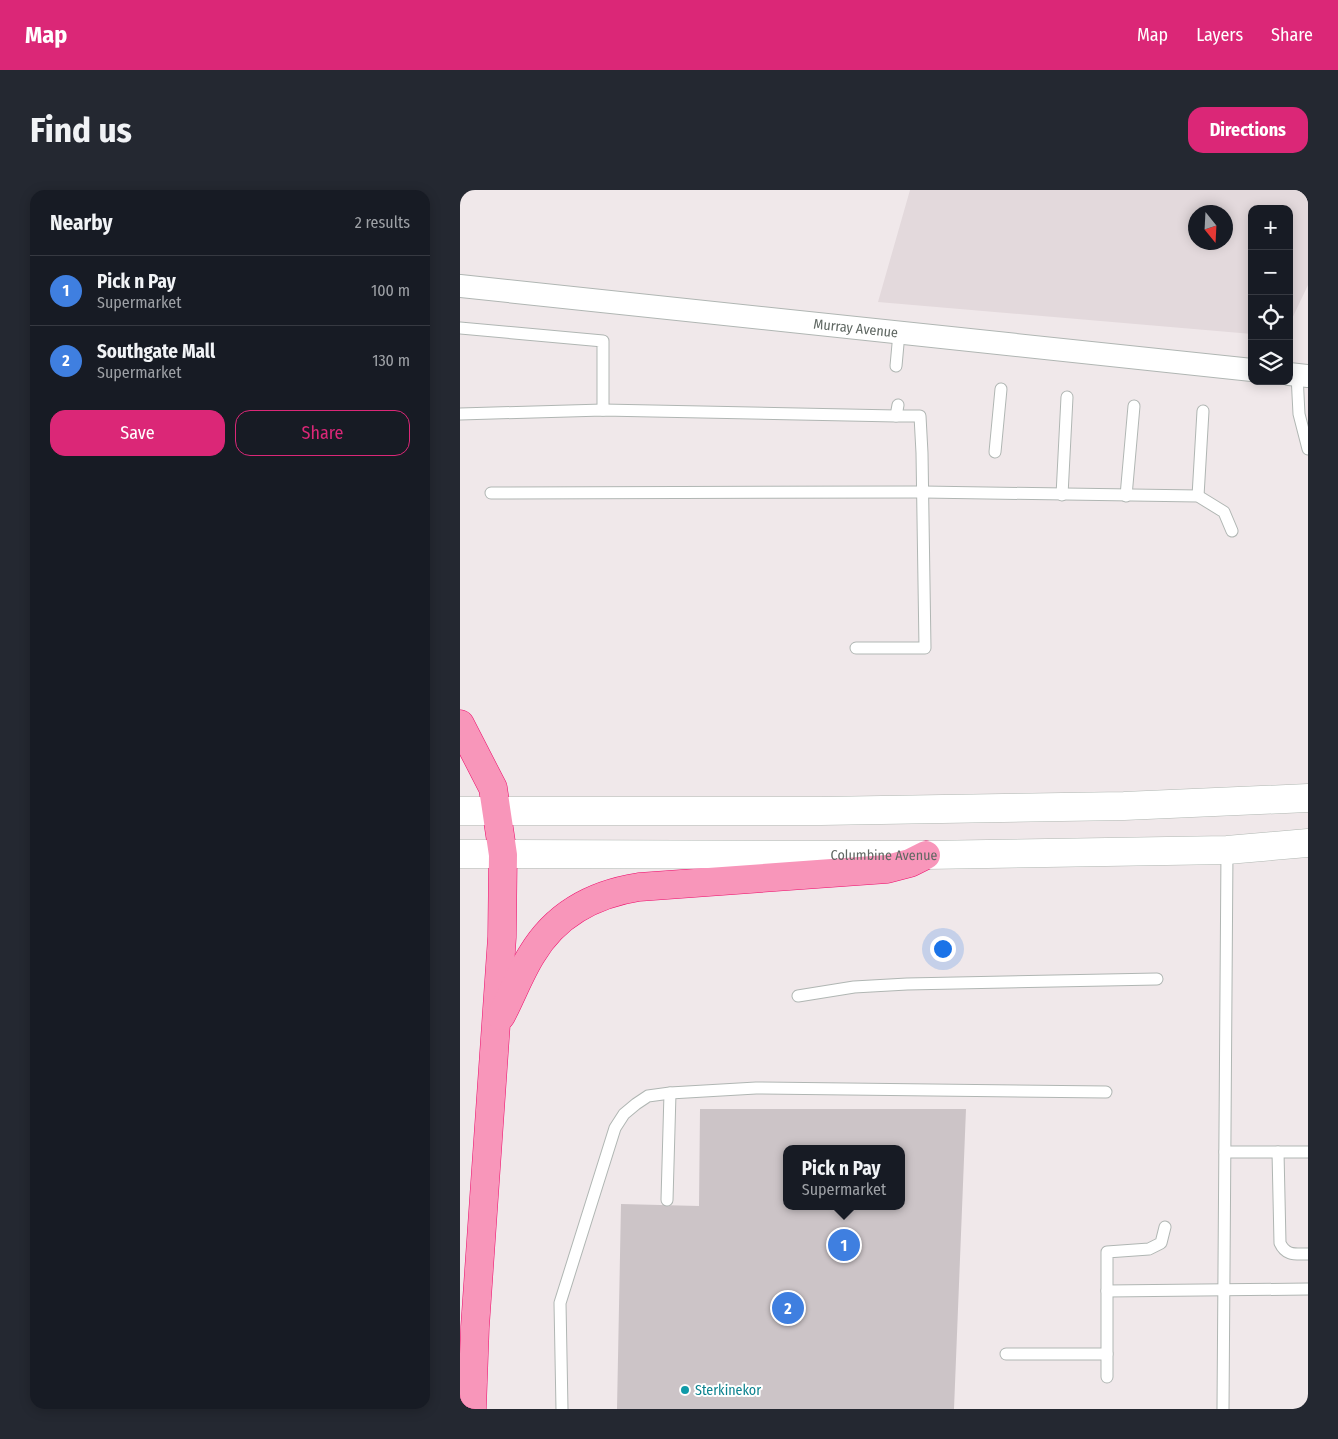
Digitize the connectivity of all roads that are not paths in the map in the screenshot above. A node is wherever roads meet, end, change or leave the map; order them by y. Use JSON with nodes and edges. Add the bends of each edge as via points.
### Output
{"nodes":[{"id":1,"x":460,"y":286,"type":"edge"},
{"id":2,"x":460,"y":328,"type":"edge"},
{"id":3,"x":899,"y":333,"type":"junction"},
{"id":4,"x":896,"y":366,"type":"dead end"},
{"id":5,"x":1248,"y":370,"type":"edge"},
{"id":6,"x":1298,"y":375,"type":"edge"},
{"id":7,"x":1000,"y":389,"type":"dead end"},
{"id":8,"x":1067,"y":397,"type":"dead end"},
{"id":9,"x":1134,"y":406,"type":"dead end"},
{"id":10,"x":603,"y":410,"type":"junction"},
{"id":11,"x":1203,"y":411,"type":"dead end"},
{"id":12,"x":460,"y":414,"type":"edge"},
{"id":13,"x":1308,"y":450,"type":"edge"},
{"id":14,"x":995,"y":452,"type":"dead end"},
{"id":15,"x":923,"y":492,"type":"junction"},
{"id":16,"x":491,"y":493,"type":"dead end"},
{"id":17,"x":1062,"y":495,"type":"junction"},
{"id":18,"x":1126,"y":496,"type":"junction"},
{"id":19,"x":1198,"y":496,"type":"junction"},
{"id":20,"x":1232,"y":530,"type":"dead end"},
{"id":21,"x":856,"y":648,"type":"dead end"},
{"id":22,"x":460,"y":724,"type":"edge"},
{"id":23,"x":1308,"y":798,"type":"edge"},
{"id":24,"x":460,"y":811,"type":"edge"},
{"id":25,"x":497,"y":812,"type":"junction"},
{"id":26,"x":1308,"y":844,"type":"edge"},
{"id":27,"x":1227,"y":850,"type":"junction"},
{"id":28,"x":460,"y":854,"type":"edge"},
{"id":29,"x":503,"y":855,"type":"junction"},
{"id":30,"x":926,"y":855,"type":"junction"},
{"id":31,"x":1157,"y":979,"type":"dead end"},
{"id":32,"x":798,"y":996,"type":"dead end"},
{"id":33,"x":494,"y":1026,"type":"junction"},
{"id":34,"x":1106,"y":1092,"type":"dead end"},
{"id":35,"x":670,"y":1093,"type":"junction"},
{"id":36,"x":1225,"y":1152,"type":"junction"},
{"id":37,"x":1278,"y":1152,"type":"junction"},
{"id":38,"x":1308,"y":1152,"type":"edge"},
{"id":39,"x":667,"y":1200,"type":"dead end"},
{"id":40,"x":1165,"y":1227,"type":"dead end"},
{"id":41,"x":1308,"y":1254,"type":"edge"},
{"id":42,"x":1308,"y":1289,"type":"edge"},
{"id":43,"x":1223,"y":1290,"type":"junction"},
{"id":44,"x":1107,"y":1291,"type":"junction"},
{"id":45,"x":1006,"y":1354,"type":"dead end"},
{"id":46,"x":1107,"y":1354,"type":"junction"},
{"id":47,"x":1107,"y":1376,"type":"dead end"},
{"id":48,"x":472,"y":1409,"type":"edge"},
{"id":49,"x":562,"y":1409,"type":"edge"},
{"id":50,"x":1223,"y":1409,"type":"edge"}],
"edges":[{"from":1,"to":3,"type":"street","name":"Murray Avenue"},
{"from":2,"to":10,"type":"lane","via":[[603,341]]},
{"from":3,"to":4,"type":"lane"},
{"from":3,"to":5,"type":"street","name":"Murray Avenue"},
{"from":6,"to":13,"type":"lane","via":[[1299,414]]},
{"from":7,"to":14,"type":"lane"},
{"from":8,"to":17,"type":"lane"},
{"from":9,"to":18,"type":"lane"},
{"from":10,"to":12,"type":"lane"},
{"from":10,"to":15,"type":"lane","via":[[897,411],[920,416]]},
{"from":11,"to":19,"type":"lane"},
{"from":15,"to":16,"type":"lane"},
{"from":15,"to":17,"type":"lane"},
{"from":15,"to":21,"type":"lane","via":[[925,648]]},
{"from":17,"to":18,"type":"lane"},
{"from":18,"to":19,"type":"lane"},
{"from":19,"to":20,"type":"lane","via":[[1224,512]]},
{"from":22,"to":25,"type":"highway","via":[[493,788]]},
{"from":23,"to":25,"type":"main road","via":[[1124,806],[821,812]]},
{"from":24,"to":25,"type":"main road"},
{"from":25,"to":29,"type":"highway"},
{"from":26,"to":27,"type":"main road","name":"Columbine Avenue"},
{"from":27,"to":30,"type":"main road","name":"Columbine Avenue"},
{"from":27,"to":36,"type":"lane"},
{"from":28,"to":29,"type":"main road","name":"Columbine Avenue"},
{"from":29,"to":30,"type":"main road","name":"Columbine Avenue"},
{"from":29,"to":33,"type":"highway","via":[[502,937]]},
{"from":30,"to":33,"type":"highway","via":[[886,870],[639,887],[594,898],[568,913],[546,934],[532,953]]},
{"from":31,"to":32,"type":"lane","via":[[907,984],[854,987]]},
{"from":33,"to":48,"type":"highway"},
{"from":34,"to":35,"type":"lane","via":[[756,1088]]},
{"from":35,"to":39,"type":"lane"},
{"from":35,"to":49,"type":"lane","via":[[648,1096],[624,1114],[615,1128],[560,1303]]},
{"from":36,"to":37,"type":"lane"},
{"from":36,"to":43,"type":"lane"},
{"from":37,"to":38,"type":"lane"},
{"from":37,"to":41,"type":"lane","via":[[1280,1243],[1290,1254]]},
{"from":40,"to":44,"type":"lane","via":[[1161,1243],[1149,1249],[1107,1252]]},
{"from":42,"to":43,"type":"lane"},
{"from":43,"to":44,"type":"lane"},
{"from":43,"to":50,"type":"lane"},
{"from":44,"to":46,"type":"lane"},
{"from":45,"to":46,"type":"lane"},
{"from":46,"to":47,"type":"lane"}]}
